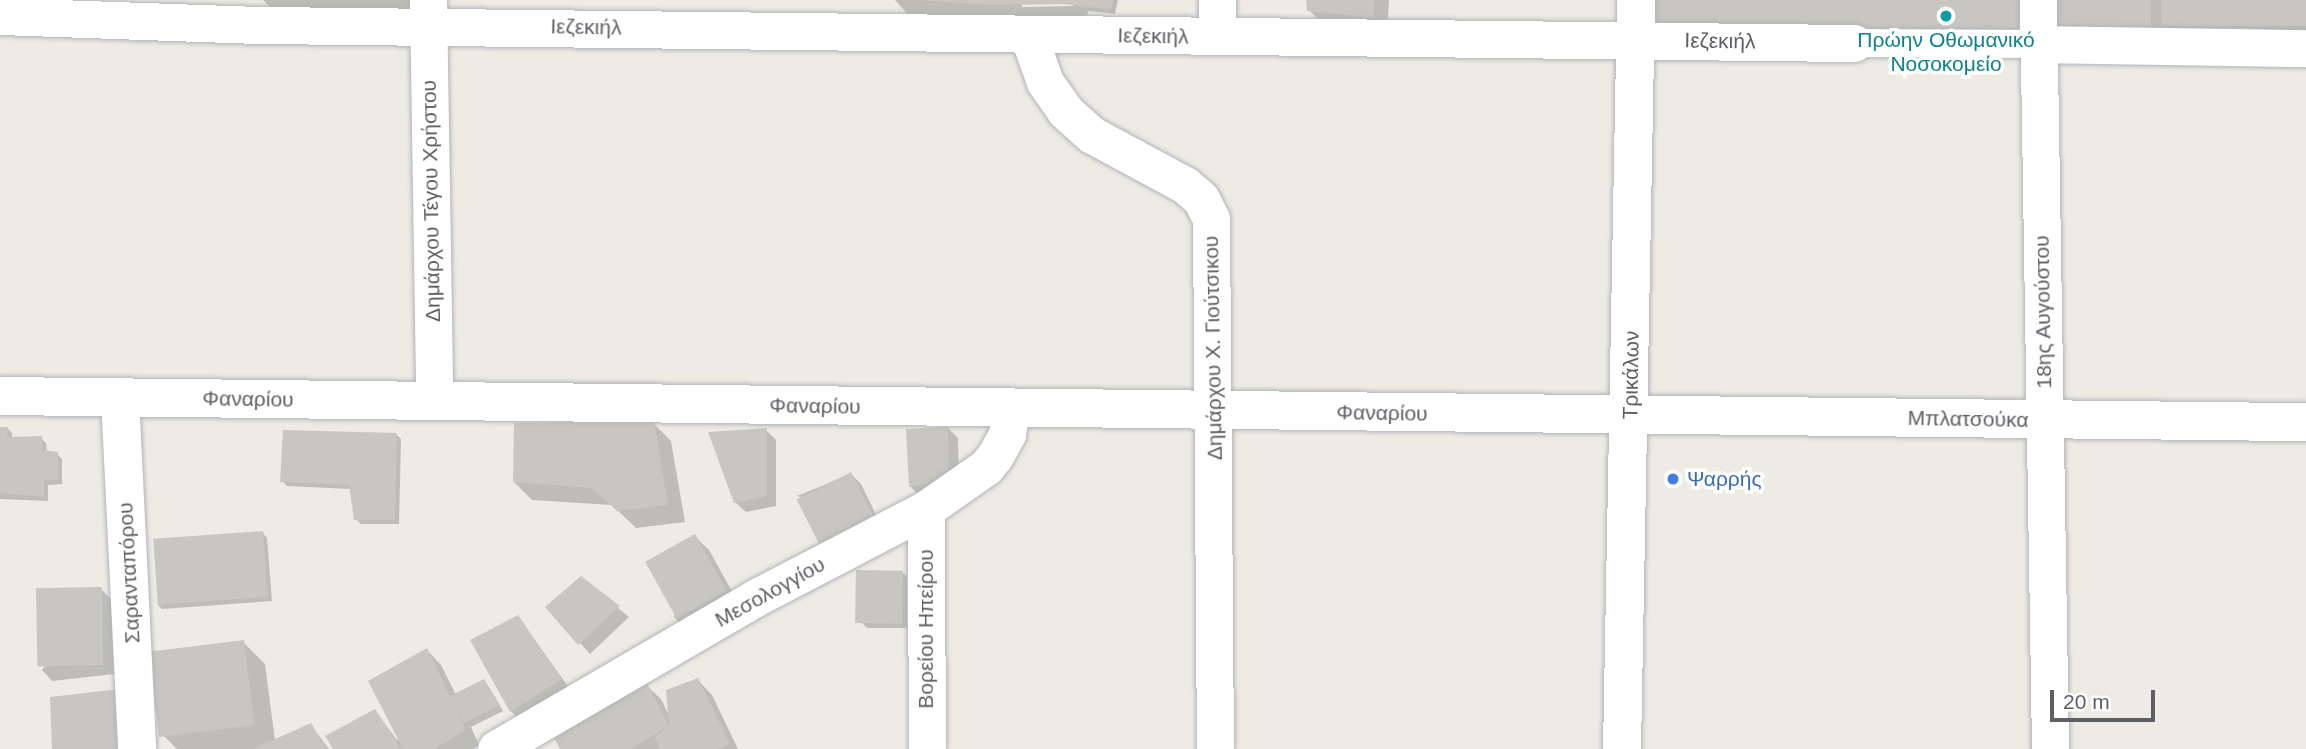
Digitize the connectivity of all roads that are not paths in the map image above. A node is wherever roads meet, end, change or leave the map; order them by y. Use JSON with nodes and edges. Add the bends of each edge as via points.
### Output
{"nodes":[{"id":1,"x":1217,"y":0,"type":"edge"},
{"id":2,"x":1636,"y":0,"type":"edge"},
{"id":3,"x":2038,"y":0,"type":"edge"},
{"id":4,"x":428,"y":12,"type":"edge"},
{"id":5,"x":0,"y":16,"type":"edge"},
{"id":6,"x":1028,"y":34,"type":"junction"},
{"id":7,"x":1217,"y":36,"type":"junction"},
{"id":8,"x":1635,"y":40,"type":"junction"},
{"id":9,"x":1854,"y":43,"type":"joint"},
{"id":10,"x":2038,"y":44,"type":"junction"},
{"id":11,"x":2306,"y":48,"type":"edge"},
{"id":12,"x":0,"y":396,"type":"edge"},
{"id":13,"x":120,"y":397,"type":"junction"},
{"id":14,"x":434,"y":401,"type":"junction"},
{"id":15,"x":1011,"y":408,"type":"junction"},
{"id":16,"x":1214,"y":411,"type":"junction"},
{"id":17,"x":1630,"y":416,"type":"junction"},
{"id":18,"x":2044,"y":419,"type":"junction"},
{"id":19,"x":2306,"y":422,"type":"edge"},
{"id":20,"x":926,"y":509,"type":"junction"},
{"id":21,"x":137,"y":749,"type":"edge"},
{"id":22,"x":496,"y":749,"type":"edge"},
{"id":23,"x":927,"y":749,"type":"edge"},
{"id":24,"x":1215,"y":749,"type":"edge"},
{"id":25,"x":1622,"y":749,"type":"edge"},
{"id":26,"x":2050,"y":749,"type":"edge"}],
"edges":[{"from":1,"to":7,"type":"street"},
{"from":2,"to":8,"type":"main road","name":"Τρικάλων"},
{"from":3,"to":10,"type":"street","name":"18ης Αυγούστου"},
{"from":4,"to":5,"type":"street","name":"Ιεζεκιήλ","via":[[264,24]]},
{"from":4,"to":6,"type":"street","name":"Ιεζεκιήλ"},
{"from":4,"to":14,"type":"street","name":"Δημάρχου Τέγου Χρήστου"},
{"from":6,"to":7,"type":"street","name":"Ιεζεκιήλ"},
{"from":6,"to":16,"type":"street","name":"Δημάρχου Χ. Γιούτσικου","via":[[1045,82],[1078,124],[1185,185],[1208,208],[1213,232]]},
{"from":7,"to":8,"type":"street","name":"Ιεζεκιήλ"},
{"from":8,"to":9,"type":"street","name":"Ιεζεκιήλ"},
{"from":8,"to":17,"type":"main road","name":"Τρικάλων"},
{"from":9,"to":10,"type":"street","name":"Ιεζεκιήλ"},
{"from":10,"to":11,"type":"street","name":"Ιεζεκιήλ"},
{"from":10,"to":18,"type":"street","name":"18ης Αυγούστου"},
{"from":12,"to":13,"type":"main road","name":"Φαναρίου"},
{"from":13,"to":14,"type":"main road","name":"Φαναρίου"},
{"from":13,"to":21,"type":"main road","name":"Σαρανταπόρου"},
{"from":14,"to":15,"type":"main road","name":"Φαναρίου"},
{"from":15,"to":16,"type":"main road","name":"Φαναρίου"},
{"from":15,"to":20,"type":"street","name":"Μεσολογγίου","via":[[1007,434],[986,467]]},
{"from":16,"to":17,"type":"main road","name":"Φαναρίου"},
{"from":16,"to":24,"type":"street","name":"Δημάρχου Χ. Γιούτσικου"},
{"from":17,"to":18,"type":"main road","name":"Μπλατσούκα"},
{"from":17,"to":25,"type":"main road","name":"Τρικάλων"},
{"from":18,"to":19,"type":"main road","name":"Μπλατσούκα"},
{"from":18,"to":26,"type":"street","name":"18ης Αυγούστου"},
{"from":20,"to":22,"type":"street","name":"Μεσολογγίου","via":[[755,598]]},
{"from":20,"to":23,"type":"street","name":"Βορείου Ηπείρου"}]}
